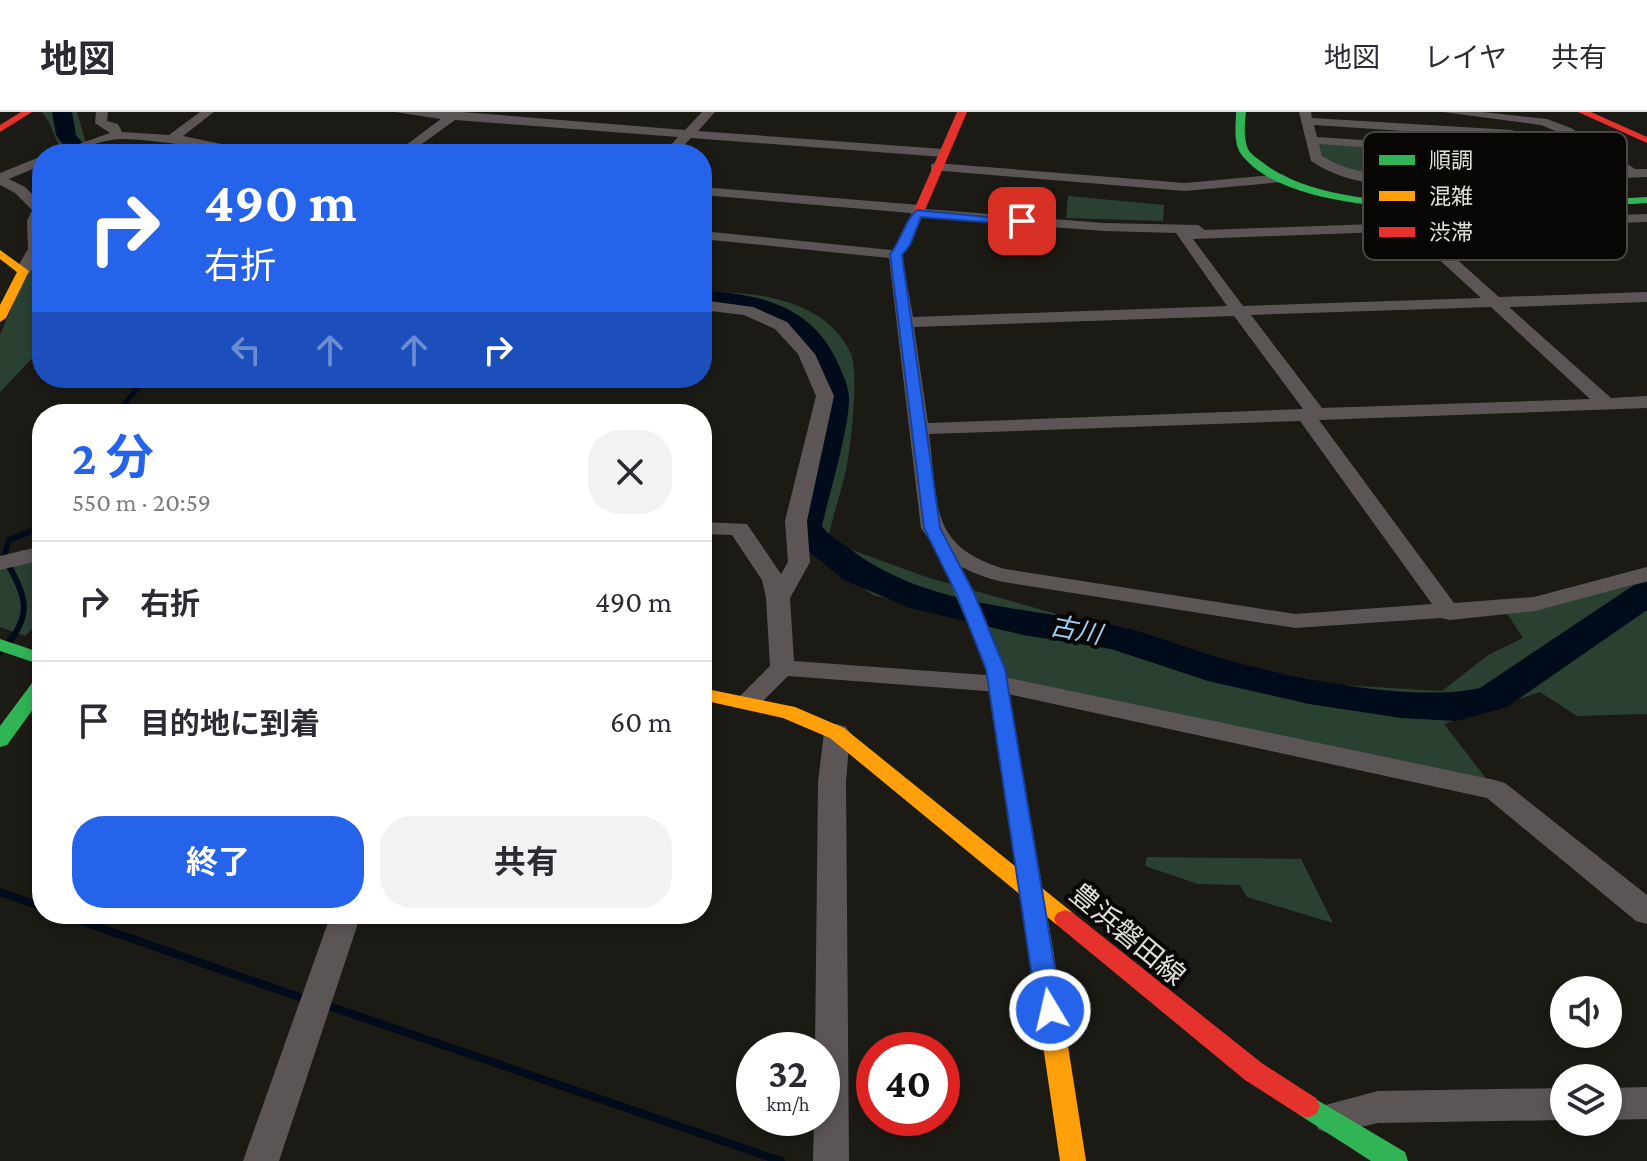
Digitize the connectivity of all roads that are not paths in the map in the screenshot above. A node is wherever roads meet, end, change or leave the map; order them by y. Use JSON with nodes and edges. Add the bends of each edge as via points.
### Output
{"nodes":[{"id":1,"x":27,"y":112,"type":"edge"},
{"id":2,"x":102,"y":112,"type":"edge"},
{"id":3,"x":208,"y":112,"type":"edge"},
{"id":4,"x":401,"y":112,"type":"edge"},
{"id":5,"x":709,"y":112,"type":"edge"},
{"id":6,"x":962,"y":112,"type":"edge"},
{"id":7,"x":1241,"y":112,"type":"edge"},
{"id":8,"x":1448,"y":112,"type":"edge"},
{"id":9,"x":1456,"y":112,"type":"edge"},
{"id":10,"x":1583,"y":112,"type":"edge"},
{"id":11,"x":456,"y":114,"type":"edge"},
{"id":12,"x":1306,"y":117,"type":"edge"},
{"id":13,"x":0,"y":129,"type":"edge"},
{"id":14,"x":1455,"y":130,"type":"junction"},
{"id":15,"x":1484,"y":132,"type":"edge"},
{"id":16,"x":1567,"y":132,"type":"edge"},
{"id":17,"x":117,"y":135,"type":"junction"},
{"id":18,"x":687,"y":135,"type":"junction"},
{"id":19,"x":172,"y":138,"type":"junction"},
{"id":20,"x":1310,"y":140,"type":"junction"},
{"id":21,"x":1647,"y":140,"type":"edge"},
{"id":22,"x":82,"y":144,"type":"edge"},
{"id":23,"x":206,"y":144,"type":"edge"},
{"id":24,"x":414,"y":144,"type":"edge"},
{"id":25,"x":678,"y":144,"type":"edge"},
{"id":26,"x":1363,"y":144,"type":"edge"},
{"id":27,"x":940,"y":160,"type":"junction"},
{"id":28,"x":32,"y":165,"type":"edge"},
{"id":29,"x":1363,"y":176,"type":"edge"},
{"id":30,"x":1282,"y":178,"type":"junction"},
{"id":31,"x":0,"y":179,"type":"edge"},
{"id":32,"x":712,"y":192,"type":"edge"},
{"id":33,"x":1363,"y":200,"type":"edge"},
{"id":34,"x":1647,"y":200,"type":"edge"},
{"id":35,"x":1627,"y":201,"type":"edge"},
{"id":36,"x":32,"y":202,"type":"edge"},
{"id":37,"x":918,"y":211,"type":"junction"},
{"id":38,"x":1363,"y":227,"type":"edge"},
{"id":39,"x":1227,"y":232,"type":"junction"},
{"id":40,"x":712,"y":236,"type":"edge"},
{"id":41,"x":896,"y":254,"type":"junction"},
{"id":42,"x":1,"y":255,"type":"edge"},
{"id":43,"x":32,"y":259,"type":"edge"},
{"id":44,"x":1449,"y":260,"type":"edge"},
{"id":45,"x":23,"y":271,"type":"junction"},
{"id":46,"x":1647,"y":297,"type":"edge"},
{"id":47,"x":1495,"y":302,"type":"junction"},
{"id":48,"x":712,"y":306,"type":"edge"},
{"id":49,"x":1239,"y":311,"type":"junction"},
{"id":50,"x":0,"y":318,"type":"edge"},
{"id":51,"x":907,"y":322,"type":"junction"},
{"id":52,"x":1647,"y":402,"type":"edge"},
{"id":53,"x":1607,"y":404,"type":"junction"},
{"id":54,"x":1312,"y":415,"type":"junction"},
{"id":55,"x":920,"y":429,"type":"junction"},
{"id":56,"x":712,"y":528,"type":"edge"},
{"id":57,"x":943,"y":547,"type":"junction"},
{"id":58,"x":32,"y":555,"type":"edge"},
{"id":59,"x":0,"y":563,"type":"edge"},
{"id":60,"x":1647,"y":574,"type":"edge"},
{"id":61,"x":778,"y":598,"type":"junction"},
{"id":62,"x":1450,"y":613,"type":"junction"},
{"id":63,"x":0,"y":645,"type":"edge"},
{"id":64,"x":32,"y":656,"type":"edge"},
{"id":65,"x":782,"y":668,"type":"junction"},
{"id":66,"x":999,"y":684,"type":"junction"},
{"id":67,"x":712,"y":695,"type":"edge"},
{"id":68,"x":32,"y":697,"type":"edge"},
{"id":69,"x":749,"y":700,"type":"junction"},
{"id":70,"x":837,"y":733,"type":"junction"},
{"id":71,"x":0,"y":740,"type":"edge"},
{"id":72,"x":1031,"y":889,"type":"junction"},
{"id":73,"x":1647,"y":912,"type":"edge"},
{"id":74,"x":343,"y":924,"type":"edge"},
{"id":75,"x":1647,"y":1103,"type":"edge"},
{"id":76,"x":1550,"y":1104,"type":"edge"},
{"id":77,"x":1622,"y":1104,"type":"edge"},
{"id":78,"x":1328,"y":1118,"type":"junction"},
{"id":79,"x":1379,"y":1155,"type":"edge"},
{"id":80,"x":261,"y":1161,"type":"edge"},
{"id":81,"x":831,"y":1161,"type":"edge"},
{"id":82,"x":1073,"y":1161,"type":"edge"}],
"edges":[{"from":1,"to":13,"type":"street"},
{"from":2,"to":17,"type":"street","via":[[101,123],[114,127]]},
{"from":3,"to":19,"type":"street"},
{"from":4,"to":11,"type":"street"},
{"from":5,"to":18,"type":"street"},
{"from":6,"to":27,"type":"street"},
{"from":7,"to":30,"type":"street","via":[[1246,154]]},
{"from":8,"to":9,"type":"street"},
{"from":8,"to":14,"type":"street"},
{"from":9,"to":16,"type":"street","via":[[1525,118]]},
{"from":10,"to":21,"type":"street"},
{"from":11,"to":18,"type":"street"},
{"from":11,"to":24,"type":"street"},
{"from":12,"to":14,"type":"street"},
{"from":12,"to":20,"type":"street"},
{"from":14,"to":15,"type":"street"},
{"from":17,"to":19,"type":"street"},
{"from":17,"to":22,"type":"street"},
{"from":18,"to":25,"type":"street"},
{"from":18,"to":27,"type":"street"},
{"from":19,"to":23,"type":"street"},
{"from":20,"to":26,"type":"street"},
{"from":20,"to":29,"type":"street","via":[[1316,158],[1336,170]]},
{"from":27,"to":30,"type":"street","via":[[1185,187]]},
{"from":27,"to":37,"type":"street"},
{"from":28,"to":31,"type":"street"},
{"from":30,"to":33,"type":"street"},
{"from":31,"to":36,"type":"street"},
{"from":32,"to":37,"type":"street"},
{"from":34,"to":35,"type":"street"},
{"from":37,"to":39,"type":"street"},
{"from":37,"to":41,"type":"street"},
{"from":38,"to":39,"type":"street"},
{"from":39,"to":49,"type":"street","via":[[1182,235]]},
{"from":40,"to":41,"type":"street"},
{"from":41,"to":51,"type":"street"},
{"from":42,"to":45,"type":"street"},
{"from":43,"to":45,"type":"street"},
{"from":44,"to":47,"type":"street"},
{"from":45,"to":50,"type":"street"},
{"from":46,"to":47,"type":"street"},
{"from":47,"to":49,"type":"street"},
{"from":47,"to":53,"type":"street"},
{"from":48,"to":61,"type":"street","via":[[752,309],[782,326],[797,342],[825,396],[796,521],[799,562]]},
{"from":49,"to":51,"type":"street"},
{"from":49,"to":54,"type":"street"},
{"from":51,"to":55,"type":"street"},
{"from":52,"to":53,"type":"street"},
{"from":53,"to":54,"type":"street"},
{"from":54,"to":55,"type":"street"},
{"from":54,"to":62,"type":"street"},
{"from":55,"to":57,"type":"street","via":[[932,528]]},
{"from":56,"to":61,"type":"street","via":[[739,529],[773,580]]},
{"from":57,"to":62,"type":"street","via":[[966,565],[1003,575],[1278,620]]},
{"from":57,"to":66,"type":"street"},
{"from":58,"to":59,"type":"street"},
{"from":60,"to":62,"type":"street","via":[[1535,604]]},
{"from":61,"to":65,"type":"street"},
{"from":63,"to":64,"type":"street"},
{"from":65,"to":66,"type":"street"},
{"from":65,"to":69,"type":"street"},
{"from":66,"to":72,"type":"street"},
{"from":66,"to":73,"type":"street","via":[[1495,790]]},
{"from":67,"to":69,"type":"street","name":"豊浜磐田線"},
{"from":68,"to":71,"type":"street"},
{"from":69,"to":70,"type":"street","name":"豊浜磐田線","via":[[807,715]]},
{"from":70,"to":72,"type":"street","name":"豊浜磐田線"},
{"from":70,"to":81,"type":"street","via":[[832,782]]},
{"from":72,"to":78,"type":"street","name":"豊浜磐田線","via":[[1254,1072]]},
{"from":72,"to":82,"type":"street"},
{"from":74,"to":80,"type":"street"},
{"from":75,"to":77,"type":"street"},
{"from":76,"to":78,"type":"street","via":[[1378,1107]]},
{"from":78,"to":79,"type":"street","name":"豊浜磐田線"}]}
